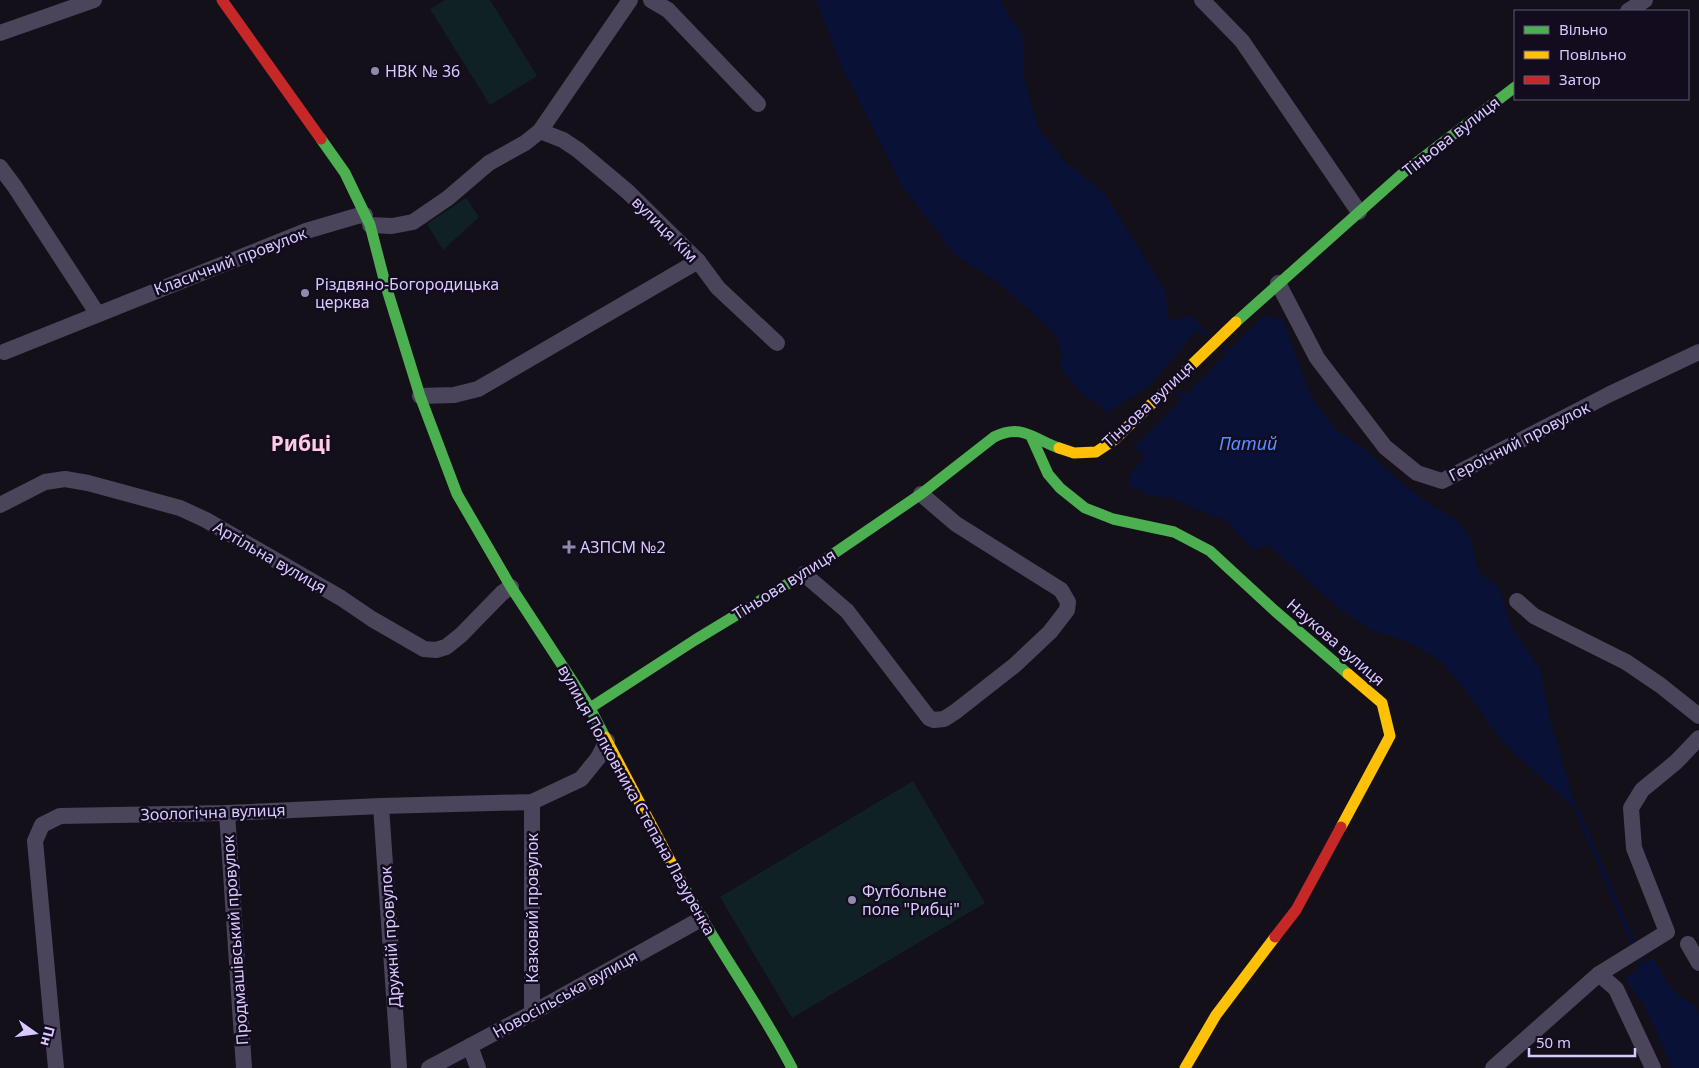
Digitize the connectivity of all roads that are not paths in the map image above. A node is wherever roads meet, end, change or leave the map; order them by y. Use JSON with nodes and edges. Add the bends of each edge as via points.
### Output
{"nodes":[{"id":1,"x":94,"y":0,"type":"edge"},
{"id":2,"x":222,"y":0,"type":"edge"},
{"id":3,"x":630,"y":0,"type":"edge"},
{"id":4,"x":651,"y":0,"type":"edge"},
{"id":5,"x":1202,"y":0,"type":"edge"},
{"id":6,"x":1645,"y":0,"type":"edge"},
{"id":7,"x":1630,"y":10,"type":"edge"},
{"id":8,"x":0,"y":33,"type":"edge"},
{"id":9,"x":1514,"y":88,"type":"edge"},
{"id":10,"x":758,"y":104,"type":"dead end"},
{"id":11,"x":540,"y":131,"type":"junction"},
{"id":12,"x":0,"y":167,"type":"edge"},
{"id":13,"x":1359,"y":212,"type":"junction"},
{"id":14,"x":368,"y":220,"type":"junction"},
{"id":15,"x":698,"y":261,"type":"junction"},
{"id":16,"x":1278,"y":283,"type":"junction"},
{"id":17,"x":97,"y":313,"type":"junction"},
{"id":18,"x":778,"y":344,"type":"dead end"},
{"id":19,"x":4,"y":352,"type":"dead end"},
{"id":20,"x":1699,"y":352,"type":"edge"},
{"id":21,"x":420,"y":396,"type":"junction"},
{"id":22,"x":1031,"y":436,"type":"junction"},
{"id":23,"x":921,"y":494,"type":"junction"},
{"id":24,"x":0,"y":505,"type":"edge"},
{"id":25,"x":804,"y":574,"type":"junction"},
{"id":26,"x":511,"y":587,"type":"junction"},
{"id":27,"x":1517,"y":600,"type":"dead end"},
{"id":28,"x":590,"y":708,"type":"junction"},
{"id":29,"x":1699,"y":716,"type":"edge"},
{"id":30,"x":1699,"y":738,"type":"edge"},
{"id":31,"x":607,"y":741,"type":"junction"},
{"id":32,"x":532,"y":802,"type":"junction"},
{"id":33,"x":381,"y":806,"type":"junction"},
{"id":34,"x":227,"y":813,"type":"junction"},
{"id":35,"x":701,"y":919,"type":"junction"},
{"id":36,"x":1688,"y":944,"type":"dead end"},
{"id":37,"x":1699,"y":963,"type":"edge"},
{"id":38,"x":1599,"y":974,"type":"junction"},
{"id":39,"x":532,"y":1014,"type":"junction"},
{"id":40,"x":470,"y":1046,"type":"junction"},
{"id":41,"x":56,"y":1068,"type":"edge"},
{"id":42,"x":244,"y":1068,"type":"edge"},
{"id":43,"x":399,"y":1068,"type":"edge"},
{"id":44,"x":429,"y":1068,"type":"edge"},
{"id":45,"x":478,"y":1068,"type":"edge"},
{"id":46,"x":792,"y":1068,"type":"edge"},
{"id":47,"x":1185,"y":1068,"type":"edge"},
{"id":48,"x":1493,"y":1068,"type":"edge"},
{"id":49,"x":1653,"y":1068,"type":"edge"}],
"edges":[{"from":1,"to":8,"type":"street"},
{"from":2,"to":14,"type":"street","name":"вулиця Полковника Степана Лазуренка","via":[[345,173]]},
{"from":3,"to":11,"type":"street"},
{"from":4,"to":10,"type":"street","via":[[668,10]]},
{"from":5,"to":13,"type":"street","via":[[1242,41]]},
{"from":6,"to":7,"type":"street"},
{"from":9,"to":13,"type":"street","name":"Тіньова вулиця","via":[[1403,173]]},
{"from":11,"to":14,"type":"street","name":"Класичний провулок","via":[[489,163],[448,198],[413,222],[392,226]]},
{"from":11,"to":15,"type":"street","name":"вулиця Кім","via":[[578,150],[628,192]]},
{"from":12,"to":17,"type":"street"},
{"from":13,"to":16,"type":"street","name":"Тіньова вулиця"},
{"from":14,"to":17,"type":"street","name":"Класичний провулок","via":[[357,216],[306,231]]},
{"from":14,"to":21,"type":"street","name":"вулиця Полковника Степана Лазуренка"},
{"from":15,"to":18,"type":"street","name":"вулиця Кім","via":[[718,288]]},
{"from":15,"to":21,"type":"street","via":[[478,389],[454,395]]},
{"from":16,"to":20,"type":"street","name":"Героїчний провулок","via":[[1317,358],[1385,447],[1417,473],[1442,481]]},
{"from":16,"to":22,"type":"street","name":"Тіньова вулиця","via":[[1114,440],[1096,452],[1074,453]]},
{"from":17,"to":19,"type":"street","name":"Класичний провулок"},
{"from":21,"to":26,"type":"street","name":"вулиця Полковника Степана Лазуренка","via":[[457,494]]},
{"from":22,"to":23,"type":"street","name":"Тіньова вулиця","via":[[1020,431],[1006,431],[994,437]]},
{"from":22,"to":47,"type":"street","name":"Наукова вулиця","via":[[1048,474],[1085,508],[1113,519],[1174,532],[1210,551],[1382,703],[1390,736],[1296,910],[1216,1014]]},
{"from":23,"to":25,"type":"street","name":"Тіньова вулиця"},
{"from":23,"to":25,"type":"street","via":[[956,524],[1061,590],[1068,602],[1067,610],[1050,632],[1015,665],[955,712],[944,719],[929,718],[847,612]]},
{"from":24,"to":26,"type":"street","name":"Артільна вулиця","via":[[45,482],[65,479],[180,508],[206,520],[424,649],[446,647]]},
{"from":25,"to":28,"type":"street","name":"Тіньова вулиця"},
{"from":26,"to":28,"type":"street","name":"вулиця Полковника Степана Лазуренка"},
{"from":27,"to":29,"type":"street","via":[[1534,616],[1626,662]]},
{"from":28,"to":31,"type":"street","name":"вулиця Полковника Степана Лазуренка"},
{"from":30,"to":38,"type":"street","via":[[1642,790],[1631,808],[1634,848],[1667,932]]},
{"from":31,"to":32,"type":"street","name":"Зоологічна вулиця","via":[[598,758],[580,778]]},
{"from":31,"to":35,"type":"street","name":"вулиця Полковника Степана Лазуренка"},
{"from":32,"to":33,"type":"street","name":"Зоологічна вулиця"},
{"from":32,"to":39,"type":"street","name":"Казковий провулок"},
{"from":33,"to":34,"type":"street","name":"Зоологічна вулиця"},
{"from":33,"to":43,"type":"street","name":"Дружній провулок"},
{"from":34,"to":41,"type":"street","name":"Зоологічна вулиця","via":[[60,816],[42,825],[35,841]]},
{"from":34,"to":42,"type":"street","name":"Продмашівський провулок"},
{"from":35,"to":39,"type":"street","name":"Новосільська вулиця"},
{"from":35,"to":46,"type":"street","name":"вулиця Полковника Степана Лазуренка","via":[[774,1033]]},
{"from":36,"to":37,"type":"street"},
{"from":38,"to":48,"type":"street"},
{"from":38,"to":49,"type":"street","via":[[1616,989]]},
{"from":39,"to":40,"type":"street","name":"Новосільська вулиця"},
{"from":40,"to":44,"type":"street","name":"Новосільська вулиця"},
{"from":40,"to":45,"type":"street"}]}
